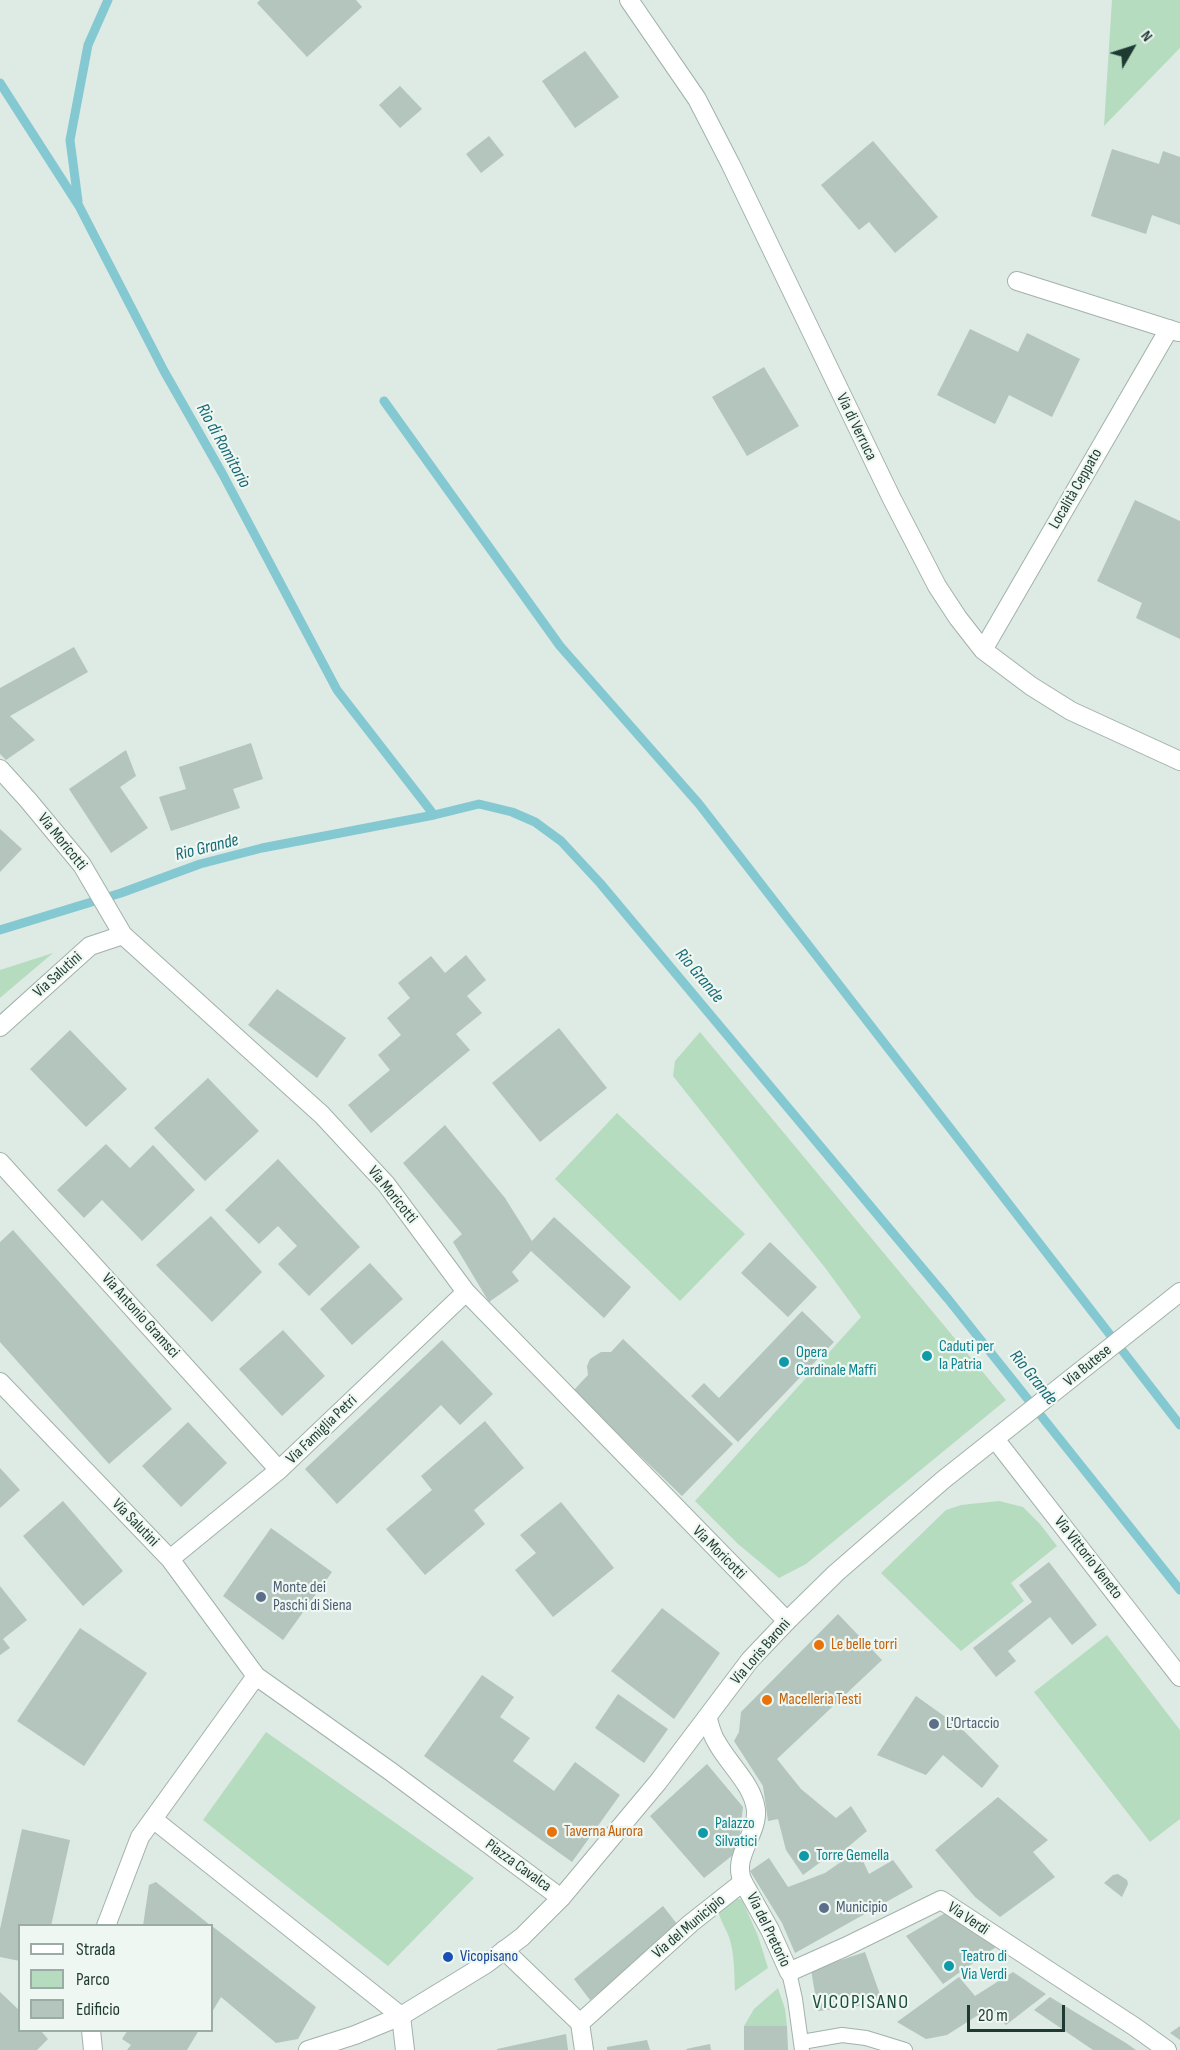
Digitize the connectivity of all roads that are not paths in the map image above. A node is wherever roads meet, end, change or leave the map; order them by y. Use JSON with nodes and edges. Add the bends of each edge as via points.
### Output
{"nodes":[{"id":1,"x":629,"y":0,"type":"edge"},
{"id":2,"x":1017,"y":281,"type":"dead end"},
{"id":3,"x":1175,"y":331,"type":"edge"},
{"id":4,"x":983,"y":650,"type":"junction"},
{"id":5,"x":1180,"y":761,"type":"edge"},
{"id":6,"x":0,"y":769,"type":"edge"},
{"id":7,"x":120,"y":930,"type":"junction"},
{"id":8,"x":0,"y":1027,"type":"edge"},
{"id":9,"x":0,"y":1162,"type":"edge"},
{"id":10,"x":466,"y":1292,"type":"junction"},
{"id":11,"x":1180,"y":1292,"type":"edge"},
{"id":12,"x":0,"y":1382,"type":"edge"},
{"id":13,"x":996,"y":1439,"type":"junction"},
{"id":14,"x":279,"y":1470,"type":"junction"},
{"id":15,"x":170,"y":1559,"type":"junction"},
{"id":16,"x":787,"y":1621,"type":"junction"},
{"id":17,"x":256,"y":1676,"type":"junction"},
{"id":18,"x":1180,"y":1677,"type":"edge"},
{"id":19,"x":708,"y":1719,"type":"junction"},
{"id":20,"x":153,"y":1819,"type":"junction"},
{"id":21,"x":743,"y":1882,"type":"junction"},
{"id":22,"x":561,"y":1898,"type":"junction"},
{"id":23,"x":107,"y":1924,"type":"edge"},
{"id":24,"x":504,"y":1950,"type":"junction"},
{"id":25,"x":789,"y":1972,"type":"junction"},
{"id":26,"x":401,"y":2016,"type":"junction"},
{"id":27,"x":580,"y":2024,"type":"junction"},
{"id":28,"x":91,"y":2032,"type":"edge"},
{"id":29,"x":802,"y":2046,"type":"edge"},
{"id":30,"x":93,"y":2050,"type":"edge"},
{"id":31,"x":308,"y":2050,"type":"edge"},
{"id":32,"x":405,"y":2050,"type":"edge"},
{"id":33,"x":584,"y":2050,"type":"edge"},
{"id":34,"x":905,"y":2050,"type":"edge"},
{"id":35,"x":1167,"y":2050,"type":"edge"}],
"edges":[{"from":1,"to":4,"type":"street","name":"Via di Verruca","via":[[697,99],[937,586]]},
{"from":2,"to":3,"type":"street","name":"Località Ceppato"},
{"from":3,"to":4,"type":"street","name":"Località Ceppato"},
{"from":4,"to":5,"type":"street","name":"Via di Verruca","via":[[1071,711]]},
{"from":6,"to":7,"type":"street","name":"Via Moricotti","via":[[87,872]]},
{"from":7,"to":8,"type":"street","name":"Via Salutini","via":[[90,946]]},
{"from":7,"to":10,"type":"street","name":"Via Moricotti","via":[[322,1115],[386,1184]]},
{"from":9,"to":14,"type":"street","name":"Via Antonio Gramsci"},
{"from":10,"to":14,"type":"street","name":"Via Famiglia Petri"},
{"from":10,"to":16,"type":"street","name":"Via Moricotti"},
{"from":11,"to":13,"type":"street","name":"Via Butese"},
{"from":12,"to":15,"type":"street","name":"Via Salutini"},
{"from":13,"to":16,"type":"street","name":"Via Loris Baroni","via":[[943,1480]]},
{"from":13,"to":18,"type":"street","name":"Via Vittorio Veneto"},
{"from":14,"to":15,"type":"street","name":"Via Famiglia Petri"},
{"from":15,"to":17,"type":"street","name":"Via Salutini"},
{"from":16,"to":19,"type":"street","name":"Via Loris Baroni","via":[[750,1660]]},
{"from":17,"to":20,"type":"street"},
{"from":17,"to":22,"type":"street","name":"Piazza Cavalca"},
{"from":19,"to":21,"type":"street","via":[[715,1740],[752,1794],[756,1812],[738,1873]]},
{"from":19,"to":22,"type":"street","name":"Via Loris Baroni"},
{"from":20,"to":23,"type":"street","via":[[140,1837]]},
{"from":20,"to":26,"type":"street"},
{"from":21,"to":25,"type":"street","name":"Via del Pretorio"},
{"from":21,"to":27,"type":"street","name":"Via del Municipio","via":[[691,1923]]},
{"from":22,"to":24,"type":"street","name":"Piazza Cavalca"},
{"from":24,"to":26,"type":"street","name":"Piazza Cavalca"},
{"from":24,"to":27,"type":"street"},
{"from":25,"to":29,"type":"lane","name":"Via del Pretorio"},
{"from":25,"to":35,"type":"street","name":"Via Verdi","via":[[941,1900]]},
{"from":26,"to":31,"type":"street","name":"Piazza Cavalca"},
{"from":26,"to":32,"type":"street"},
{"from":27,"to":33,"type":"street"},
{"from":28,"to":30,"type":"street"},
{"from":29,"to":34,"type":"lane","via":[[842,2035]]}]}
